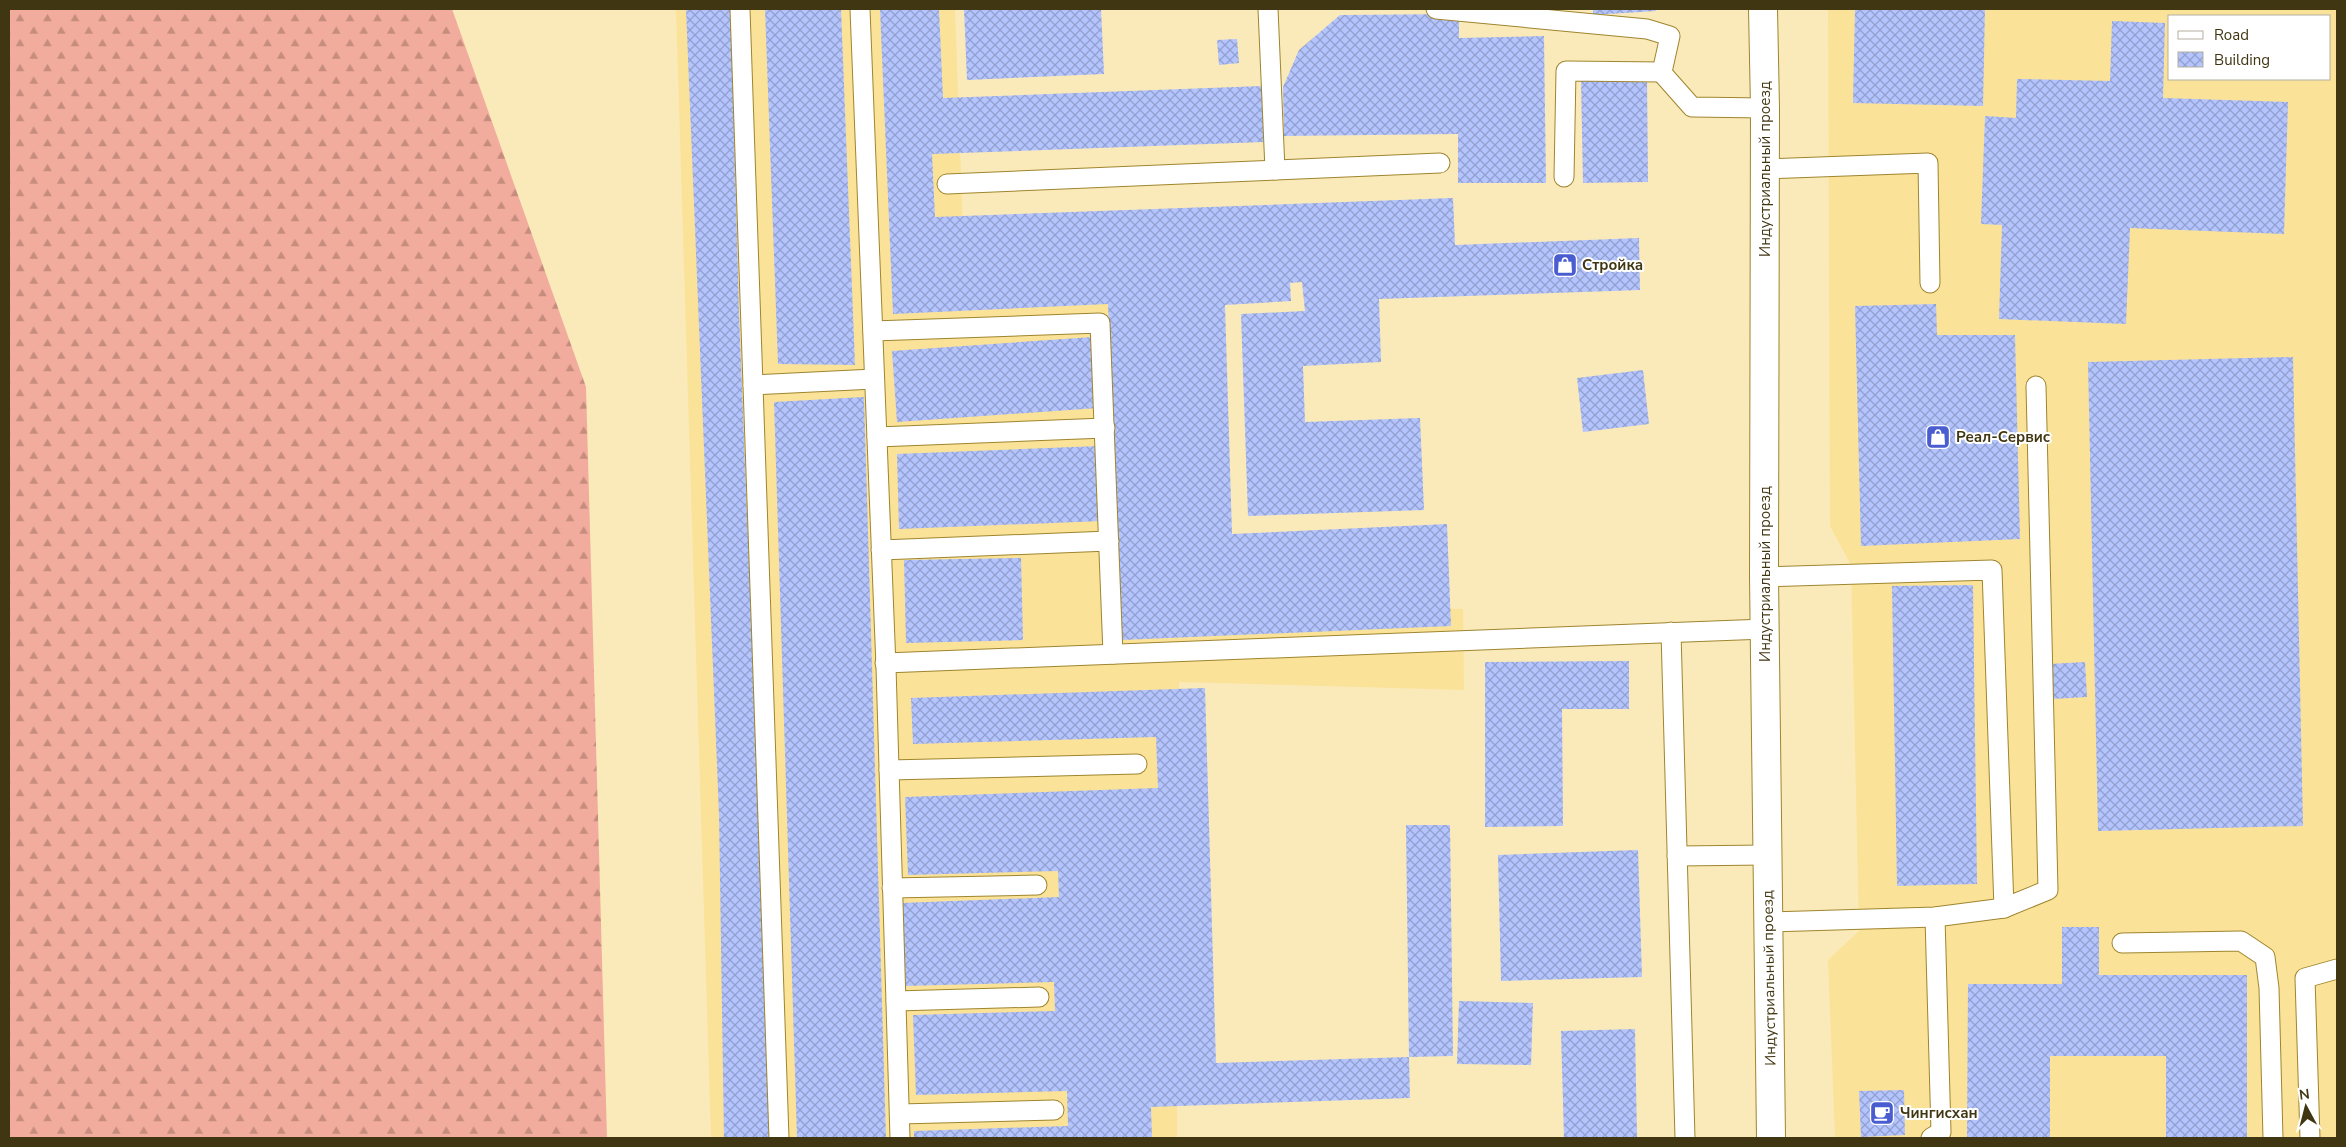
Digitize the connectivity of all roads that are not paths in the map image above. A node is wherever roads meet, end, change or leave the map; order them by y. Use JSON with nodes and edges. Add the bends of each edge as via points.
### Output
{"nodes":[{"id":1,"x":740,"y":9,"type":"edge"},
{"id":2,"x":860,"y":9,"type":"edge"},
{"id":3,"x":1268,"y":9,"type":"edge"},
{"id":4,"x":1436,"y":9,"type":"edge"},
{"id":5,"x":1763,"y":9,"type":"edge"},
{"id":6,"x":1661,"y":72,"type":"junction"},
{"id":7,"x":1765,"y":108,"type":"junction"},
{"id":8,"x":1440,"y":163,"type":"dead end"},
{"id":9,"x":1765,"y":169,"type":"junction"},
{"id":10,"x":1275,"y":170,"type":"junction"},
{"id":11,"x":1564,"y":177,"type":"dead end"},
{"id":12,"x":947,"y":184,"type":"dead end"},
{"id":13,"x":1930,"y":283,"type":"dead end"},
{"id":14,"x":873,"y":331,"type":"junction"},
{"id":15,"x":874,"y":379,"type":"junction"},
{"id":16,"x":753,"y":385,"type":"junction"},
{"id":17,"x":2036,"y":386,"type":"dead end"},
{"id":18,"x":1104,"y":428,"type":"junction"},
{"id":19,"x":877,"y":438,"type":"junction"},
{"id":20,"x":1109,"y":541,"type":"junction"},
{"id":21,"x":881,"y":550,"type":"junction"},
{"id":22,"x":1764,"y":577,"type":"junction"},
{"id":23,"x":1764,"y":629,"type":"junction"},
{"id":24,"x":1671,"y":632,"type":"junction"},
{"id":25,"x":1114,"y":654,"type":"junction"},
{"id":26,"x":885,"y":663,"type":"junction"},
{"id":27,"x":1137,"y":764,"type":"dead end"},
{"id":28,"x":889,"y":770,"type":"junction"},
{"id":29,"x":1767,"y":855,"type":"junction"},
{"id":30,"x":1677,"y":856,"type":"junction"},
{"id":31,"x":1037,"y":885,"type":"dead end"},
{"id":32,"x":892,"y":888,"type":"junction"},
{"id":33,"x":2004,"y":908,"type":"junction"},
{"id":34,"x":1936,"y":917,"type":"junction"},
{"id":35,"x":1768,"y":922,"type":"junction"},
{"id":36,"x":2122,"y":943,"type":"dead end"},
{"id":37,"x":2337,"y":969,"type":"edge"},
{"id":38,"x":1039,"y":997,"type":"dead end"},
{"id":39,"x":896,"y":1001,"type":"junction"},
{"id":40,"x":1054,"y":1110,"type":"dead end"},
{"id":41,"x":900,"y":1114,"type":"junction"},
{"id":42,"x":779,"y":1138,"type":"edge"},
{"id":43,"x":900,"y":1138,"type":"edge"},
{"id":44,"x":1685,"y":1138,"type":"edge"},
{"id":45,"x":1771,"y":1138,"type":"edge"},
{"id":46,"x":1931,"y":1138,"type":"edge"},
{"id":47,"x":2273,"y":1138,"type":"edge"},
{"id":48,"x":2310,"y":1138,"type":"edge"}],
"edges":[{"from":1,"to":16,"type":"lane"},
{"from":2,"to":14,"type":"lane"},
{"from":3,"to":10,"type":"lane"},
{"from":4,"to":6,"type":"lane","via":[[1647,29],[1670,36]]},
{"from":5,"to":7,"type":"street","name":"Индустриальный проезд"},
{"from":6,"to":7,"type":"lane","via":[[1692,107]]},
{"from":6,"to":11,"type":"lane","via":[[1566,71]]},
{"from":7,"to":9,"type":"street","name":"Индустриальный проезд"},
{"from":8,"to":10,"type":"lane"},
{"from":9,"to":13,"type":"lane","via":[[1928,163]]},
{"from":9,"to":22,"type":"street","name":"Индустриальный проезд"},
{"from":10,"to":12,"type":"lane"},
{"from":14,"to":15,"type":"lane"},
{"from":14,"to":18,"type":"lane","via":[[1100,323]]},
{"from":15,"to":16,"type":"lane"},
{"from":15,"to":19,"type":"lane"},
{"from":16,"to":42,"type":"lane"},
{"from":17,"to":33,"type":"lane","via":[[2048,890]]},
{"from":18,"to":19,"type":"lane"},
{"from":18,"to":20,"type":"lane"},
{"from":19,"to":21,"type":"lane"},
{"from":20,"to":21,"type":"lane"},
{"from":20,"to":25,"type":"lane"},
{"from":21,"to":26,"type":"lane"},
{"from":22,"to":23,"type":"street","name":"Индустриальный проезд"},
{"from":22,"to":33,"type":"lane","via":[[1992,570]]},
{"from":23,"to":24,"type":"lane"},
{"from":23,"to":29,"type":"street","name":"Индустриальный проезд"},
{"from":24,"to":25,"type":"lane"},
{"from":24,"to":30,"type":"lane"},
{"from":25,"to":26,"type":"lane"},
{"from":26,"to":28,"type":"lane"},
{"from":27,"to":28,"type":"lane"},
{"from":28,"to":32,"type":"lane"},
{"from":29,"to":30,"type":"lane"},
{"from":29,"to":35,"type":"street","name":"Индустриальный проезд"},
{"from":30,"to":44,"type":"lane"},
{"from":31,"to":32,"type":"lane"},
{"from":32,"to":39,"type":"lane"},
{"from":33,"to":34,"type":"lane"},
{"from":34,"to":35,"type":"lane"},
{"from":34,"to":46,"type":"lane","via":[[1941,1132]]},
{"from":35,"to":45,"type":"street","name":"Индустриальный проезд"},
{"from":36,"to":47,"type":"lane","via":[[2241,941],[2265,957],[2269,988]]},
{"from":37,"to":48,"type":"lane","via":[[2305,978]]},
{"from":38,"to":39,"type":"lane"},
{"from":39,"to":41,"type":"lane"},
{"from":40,"to":41,"type":"lane"},
{"from":41,"to":43,"type":"lane"}]}
